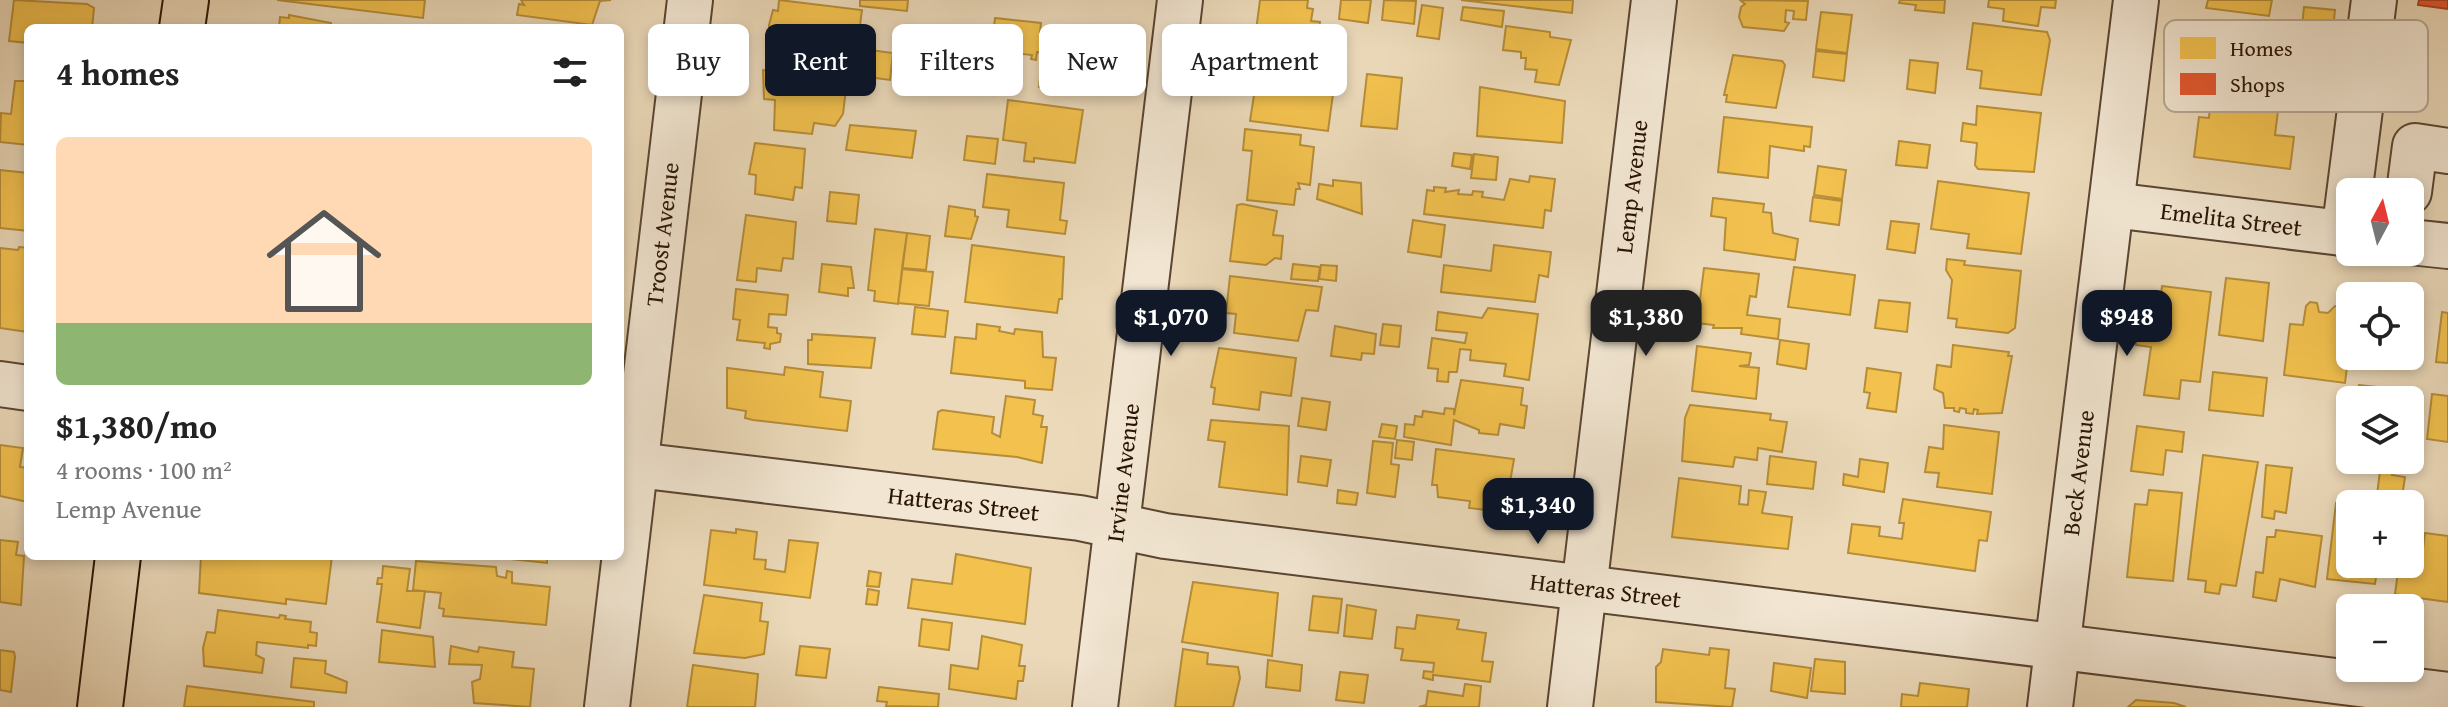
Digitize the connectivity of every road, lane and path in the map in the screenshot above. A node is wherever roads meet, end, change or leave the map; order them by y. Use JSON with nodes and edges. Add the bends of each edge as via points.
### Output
{"nodes":[{"id":1,"x":186,"y":0,"type":"edge"},
{"id":2,"x":690,"y":0,"type":"edge"},
{"id":3,"x":1180,"y":0,"type":"edge"},
{"id":4,"x":1654,"y":0,"type":"edge"},
{"id":5,"x":2136,"y":0,"type":"edge"},
{"id":6,"x":2374,"y":0,"type":"edge"},
{"id":7,"x":2372,"y":20,"type":"edge"},
{"id":8,"x":183,"y":24,"type":"edge"},
{"id":9,"x":2361,"y":112,"type":"edge"},
{"id":10,"x":2448,"y":151,"type":"edge"},
{"id":11,"x":2353,"y":178,"type":"edge"},
{"id":12,"x":2411,"y":178,"type":"edge"},
{"id":13,"x":2112,"y":205,"type":"junction"},
{"id":14,"x":2336,"y":233,"type":"edge"},
{"id":15,"x":2424,"y":243,"type":"edge"},
{"id":16,"x":2448,"y":246,"type":"edge"},
{"id":17,"x":0,"y":384,"type":"edge"},
{"id":18,"x":24,"y":387,"type":"edge"},
{"id":19,"x":628,"y":464,"type":"edge"},
{"id":20,"x":624,"y":510,"type":"edge"},
{"id":21,"x":1117,"y":525,"type":"junction"},
{"id":22,"x":118,"y":560,"type":"edge"},
{"id":23,"x":620,"y":560,"type":"edge"},
{"id":24,"x":1585,"y":585,"type":"junction"},
{"id":25,"x":2057,"y":646,"type":"junction"},
{"id":26,"x":2335,"y":694,"type":"edge"},
{"id":27,"x":2448,"y":695,"type":"edge"},
{"id":28,"x":100,"y":707,"type":"edge"},
{"id":29,"x":607,"y":707,"type":"edge"},
{"id":30,"x":1095,"y":707,"type":"edge"},
{"id":31,"x":1570,"y":707,"type":"edge"},
{"id":32,"x":2050,"y":707,"type":"edge"}],
"edges":[{"from":1,"to":8,"type":"main road"},
{"from":2,"to":19,"type":"street","name":"Troost Avenue"},
{"from":3,"to":21,"type":"street","name":"Irvine Avenue"},
{"from":4,"to":24,"type":"street","name":"Lemp Avenue"},
{"from":5,"to":13,"type":"street","name":"Beck Avenue"},
{"from":6,"to":7,"type":"street"},
{"from":9,"to":11,"type":"street"},
{"from":10,"to":12,"type":"street","via":[[2415,146]]},
{"from":13,"to":14,"type":"street","name":"Emelita Street"},
{"from":13,"to":25,"type":"street","name":"Beck Avenue"},
{"from":15,"to":16,"type":"street"},
{"from":17,"to":18,"type":"street"},
{"from":19,"to":20,"type":"street","name":"Troost Avenue"},
{"from":19,"to":21,"type":"street","name":"Hatteras Street"},
{"from":21,"to":24,"type":"street","name":"Hatteras Street","via":[[1165,536]]},
{"from":21,"to":30,"type":"street","name":"Irvine Avenue"},
{"from":22,"to":28,"type":"main road"},
{"from":23,"to":29,"type":"street","name":"Troost Avenue"},
{"from":24,"to":25,"type":"street","name":"Hatteras Street"},
{"from":24,"to":31,"type":"street","name":"Lemp Avenue"},
{"from":25,"to":26,"type":"street","name":"Hatteras Street"},
{"from":25,"to":32,"type":"street","name":"Beck Avenue"},
{"from":26,"to":27,"type":"street","name":"Hatteras Street"}]}
